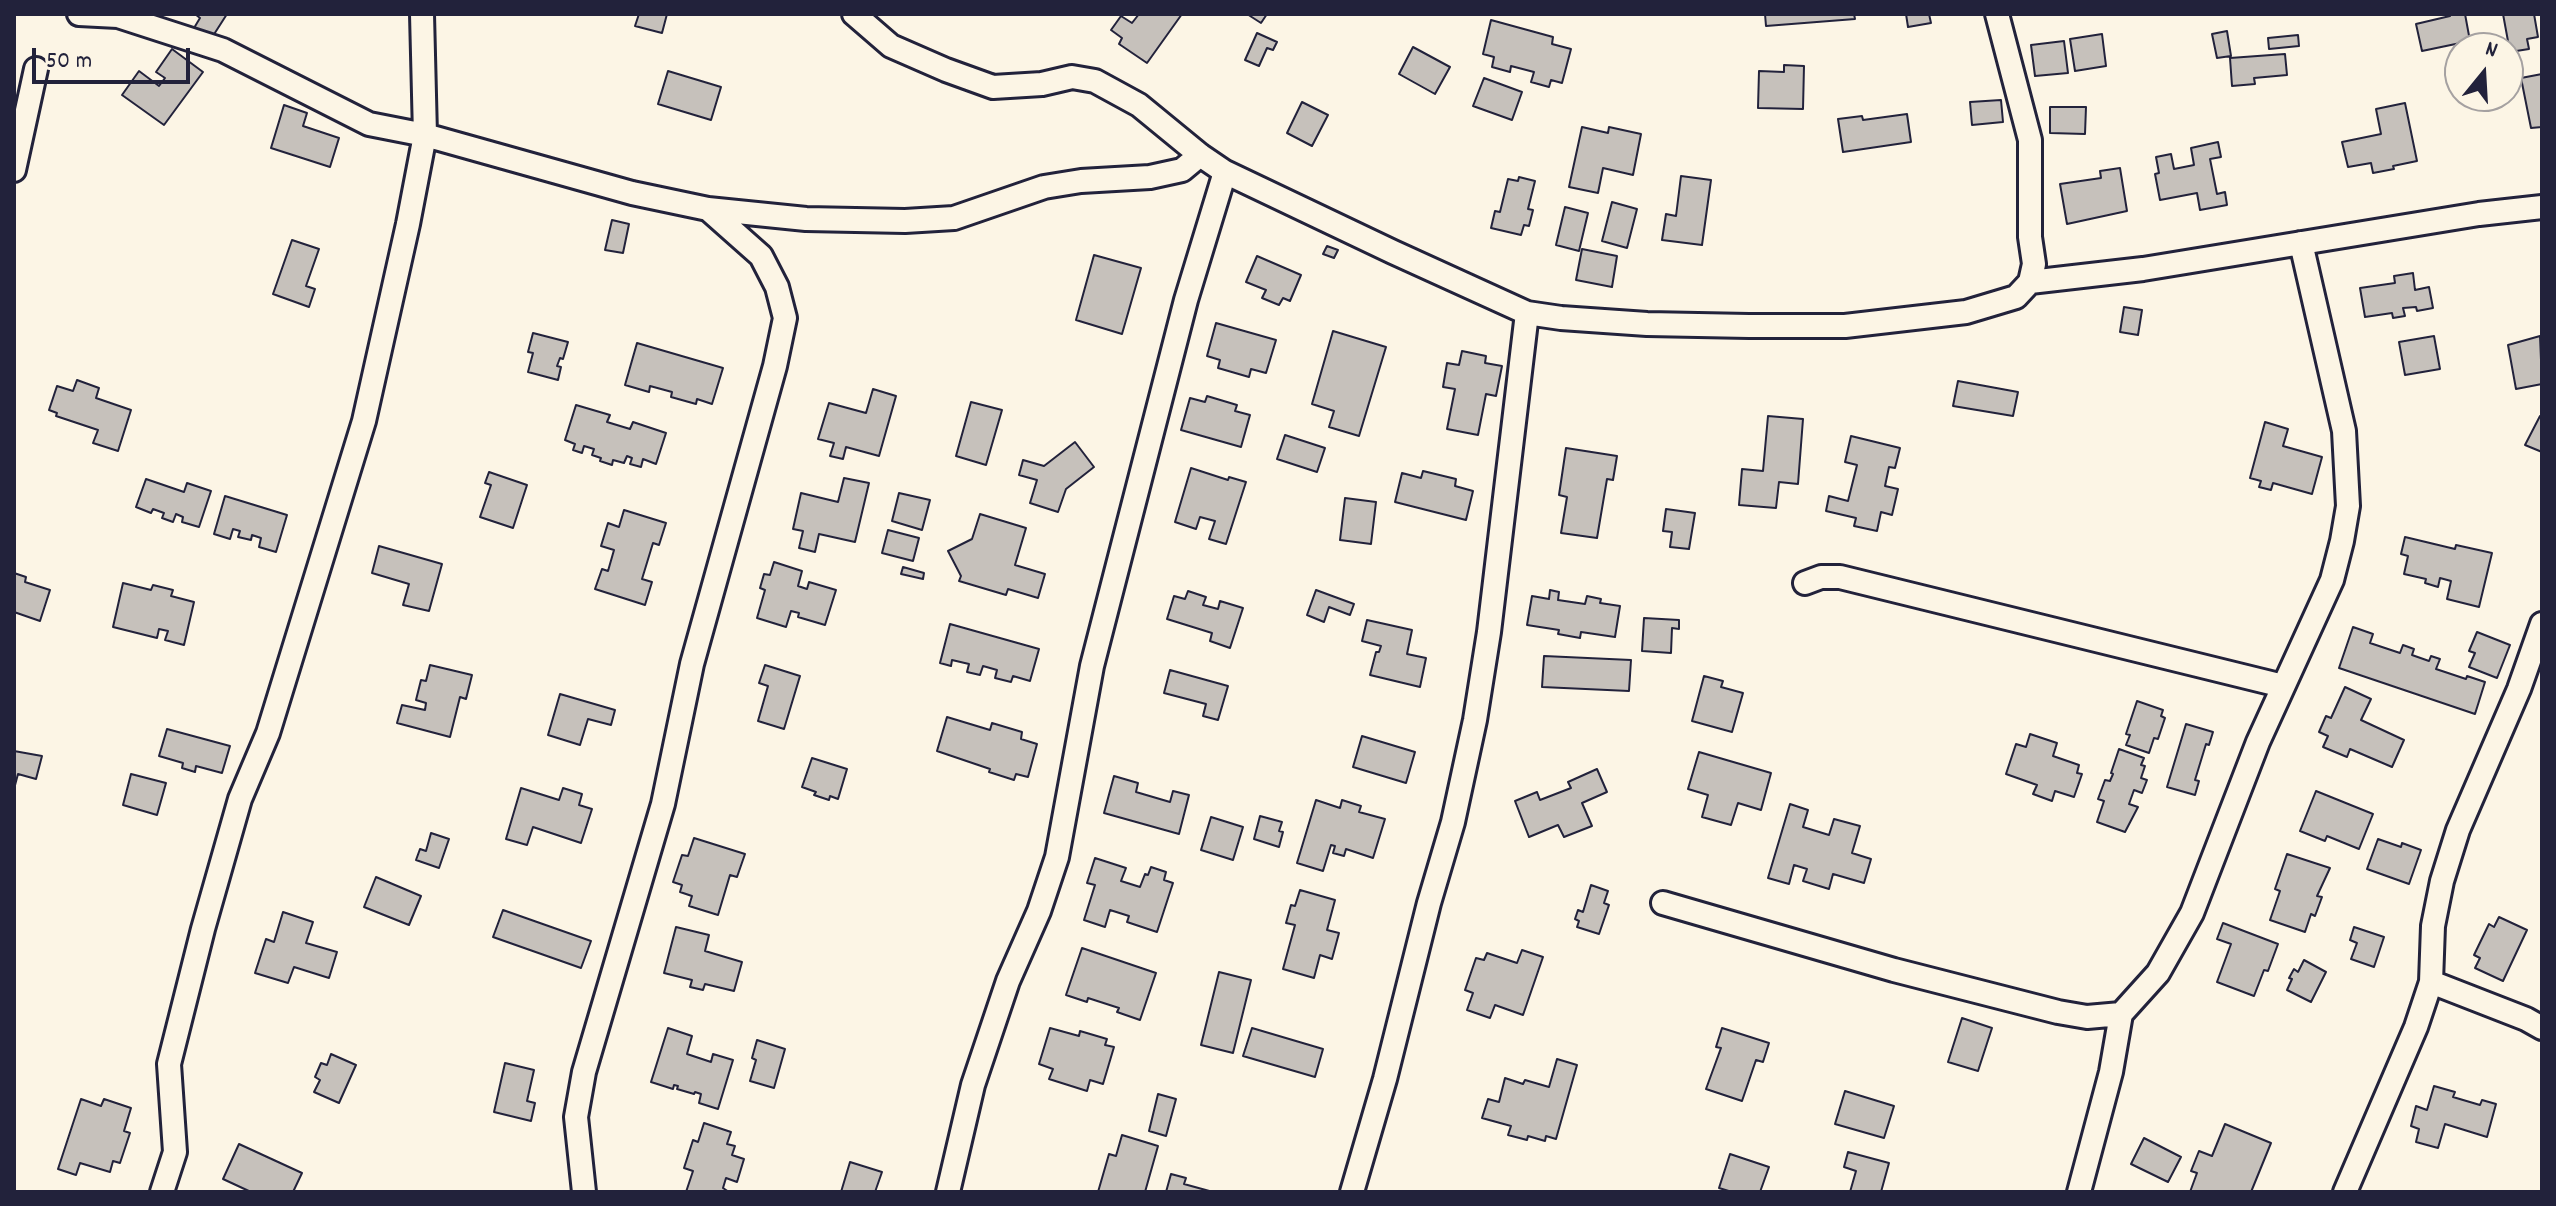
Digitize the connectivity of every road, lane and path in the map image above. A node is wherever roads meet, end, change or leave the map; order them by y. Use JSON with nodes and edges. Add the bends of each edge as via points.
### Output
{"nodes":[{"id":1,"x":79,"y":14,"type":"edge"},
{"id":2,"x":422,"y":14,"type":"edge"},
{"id":3,"x":854,"y":14,"type":"edge"},
{"id":4,"x":1997,"y":14,"type":"edge"},
{"id":5,"x":36,"y":69,"type":"dead end"},
{"id":6,"x":425,"y":135,"type":"junction"},
{"id":7,"x":1200,"y":155,"type":"junction"},
{"id":8,"x":14,"y":170,"type":"edge"},
{"id":9,"x":1225,"y":172,"type":"junction"},
{"id":10,"x":2542,"y":207,"type":"edge"},
{"id":11,"x":708,"y":209,"type":"junction"},
{"id":12,"x":2301,"y":243,"type":"junction"},
{"id":13,"x":2030,"y":282,"type":"junction"},
{"id":14,"x":1527,"y":313,"type":"junction"},
{"id":15,"x":1805,"y":583,"type":"dead end"},
{"id":16,"x":2542,"y":624,"type":"edge"},
{"id":17,"x":2283,"y":686,"type":"junction"},
{"id":18,"x":1663,"y":903,"type":"dead end"},
{"id":19,"x":2431,"y":982,"type":"junction"},
{"id":20,"x":2121,"y":1014,"type":"junction"},
{"id":21,"x":2542,"y":1028,"type":"edge"},
{"id":22,"x":162,"y":1192,"type":"edge"},
{"id":23,"x":584,"y":1192,"type":"edge"},
{"id":24,"x":948,"y":1192,"type":"edge"},
{"id":25,"x":1352,"y":1192,"type":"edge"},
{"id":26,"x":2079,"y":1192,"type":"edge"},
{"id":27,"x":2345,"y":1192,"type":"edge"}],
"edges":[{"from":1,"to":6,"type":"street","via":[[118,16],[223,50],[369,124]]},
{"from":2,"to":6,"type":"street"},
{"from":3,"to":7,"type":"street","via":[[891,46],[993,87],[1072,77],[1095,81],[1139,105]]},
{"from":4,"to":13,"type":"street","via":[[2030,140]]},
{"from":5,"to":8,"type":"street"},
{"from":6,"to":11,"type":"street"},
{"from":6,"to":22,"type":"street","via":[[364,421],[268,733],[240,799],[169,1064],[175,1152]]},
{"from":7,"to":9,"type":"street"},
{"from":7,"to":11,"type":"street","via":[[1182,170],[1044,187],[954,218],[806,219]]},
{"from":9,"to":14,"type":"street"},
{"from":9,"to":24,"type":"street","via":[[1186,300],[1092,666],[1057,857],[978,1070]]},
{"from":10,"to":12,"type":"street"},
{"from":11,"to":23,"type":"street","via":[[761,256],[785,318],[692,664],[663,804],[584,1072],[576,1117]]},
{"from":12,"to":13,"type":"street"},
{"from":12,"to":17,"type":"street","via":[[2344,431],[2348,506],[2332,580]]},
{"from":13,"to":14,"type":"street","via":[[2016,297],[1966,312],[1845,326],[1647,324]]},
{"from":14,"to":25,"type":"street","via":[[1475,720],[1453,822]]},
{"from":15,"to":17,"type":"street","via":[[1840,577]]},
{"from":16,"to":19,"type":"street","via":[[2442,881],[2433,926]]},
{"from":17,"to":20,"type":"street","via":[[2192,913],[2158,973]]},
{"from":18,"to":20,"type":"street","via":[[2058,1012],[2087,1017]]},
{"from":19,"to":21,"type":"street"},
{"from":19,"to":27,"type":"street"},
{"from":20,"to":26,"type":"street"}]}
